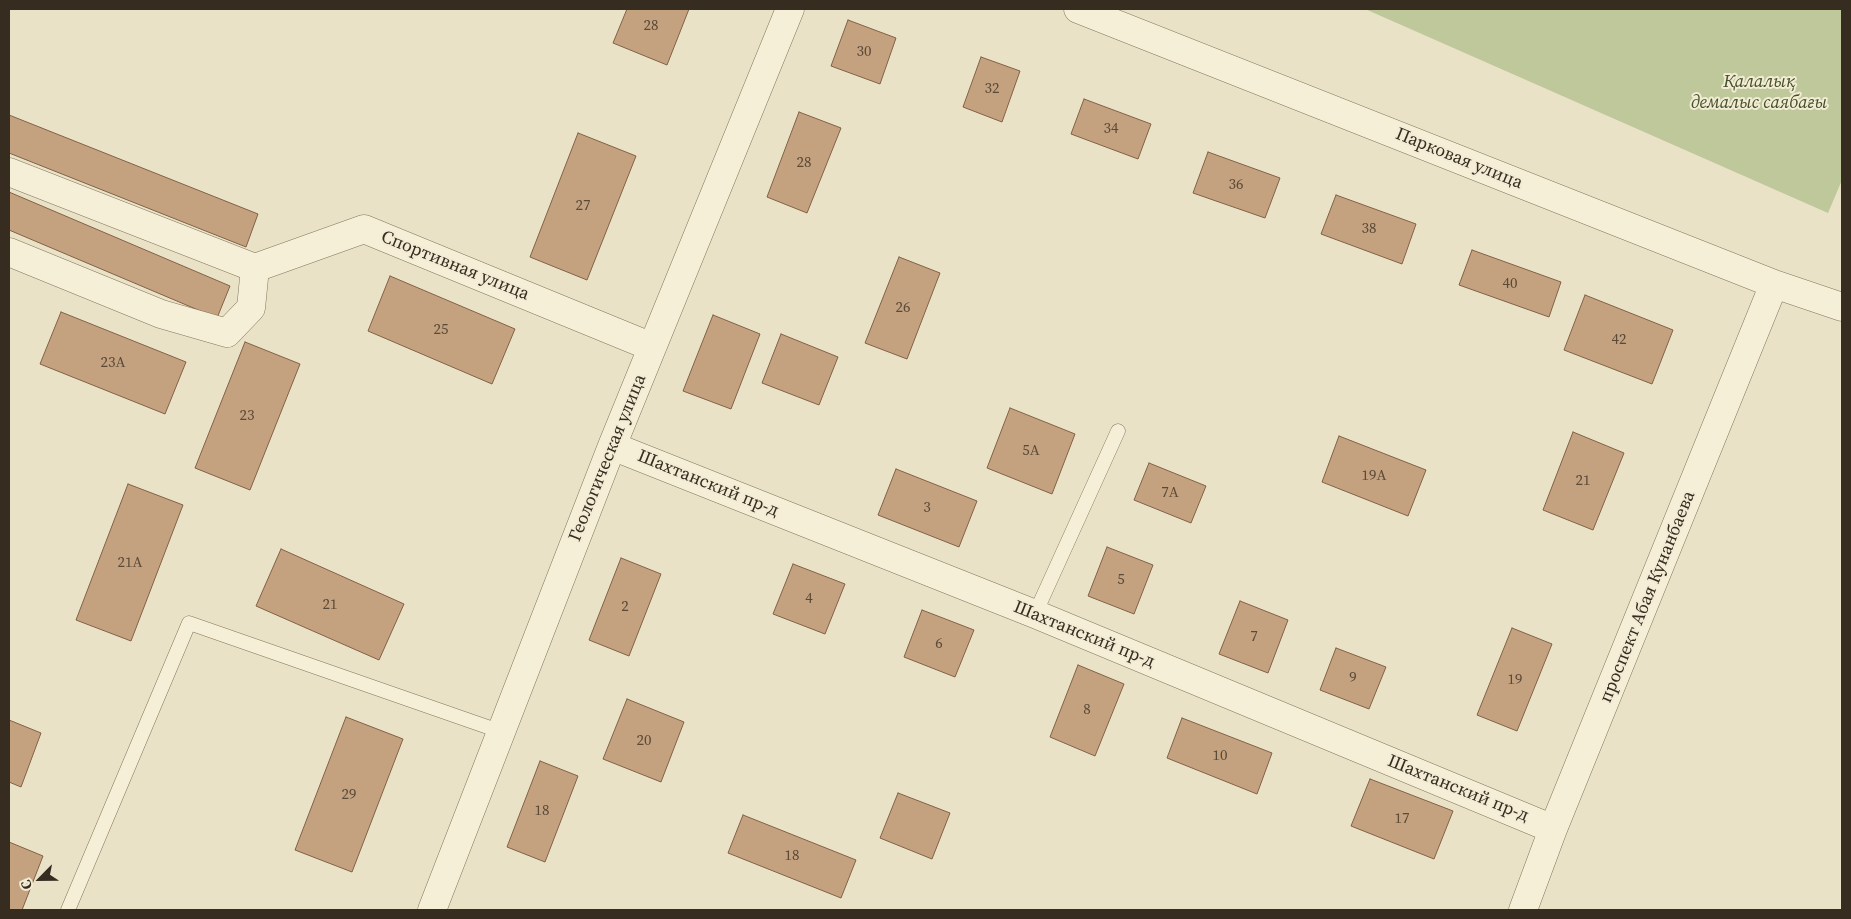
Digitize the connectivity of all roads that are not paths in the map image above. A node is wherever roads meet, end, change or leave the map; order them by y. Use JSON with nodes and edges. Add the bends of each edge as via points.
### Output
{"nodes":[{"id":1,"x":790,"y":9,"type":"edge"},
{"id":2,"x":1078,"y":9,"type":"edge"},
{"id":3,"x":9,"y":172,"type":"edge"},
{"id":4,"x":9,"y":252,"type":"edge"},
{"id":5,"x":255,"y":268,"type":"junction"},
{"id":6,"x":1774,"y":284,"type":"junction"},
{"id":7,"x":1842,"y":307,"type":"edge"},
{"id":8,"x":652,"y":347,"type":"junction"},
{"id":9,"x":1118,"y":431,"type":"dead end"},
{"id":10,"x":612,"y":446,"type":"junction"},
{"id":11,"x":1035,"y":614,"type":"junction"},
{"id":12,"x":502,"y":732,"type":"junction"},
{"id":13,"x":1554,"y":829,"type":"junction"},
{"id":14,"x":68,"y":910,"type":"edge"},
{"id":15,"x":432,"y":910,"type":"edge"},
{"id":16,"x":1523,"y":910,"type":"edge"}],
"edges":[{"from":1,"to":8,"type":"street","name":"Геологическая улица"},
{"from":2,"to":6,"type":"street","name":"Парковая улица"},
{"from":3,"to":5,"type":"street"},
{"from":4,"to":5,"type":"street","via":[[161,314],[227,333],[251,308]]},
{"from":5,"to":8,"type":"street","name":"Спортивная улица","via":[[364,229]]},
{"from":6,"to":7,"type":"street","name":"Парковая улица"},
{"from":6,"to":13,"type":"street","name":"проспект Абая Кунанбаева"},
{"from":8,"to":10,"type":"street","name":"Геологическая улица"},
{"from":9,"to":11,"type":"lane"},
{"from":10,"to":11,"type":"street","name":"Шахтанский пр-д"},
{"from":10,"to":12,"type":"street","name":"Геологическая улица"},
{"from":11,"to":13,"type":"street","name":"Шахтанский пр-д"},
{"from":12,"to":14,"type":"lane","via":[[189,623]]},
{"from":12,"to":15,"type":"street","name":"Геологическая улица"},
{"from":13,"to":16,"type":"street","name":"проспект Абая Кунанбаева"}]}
